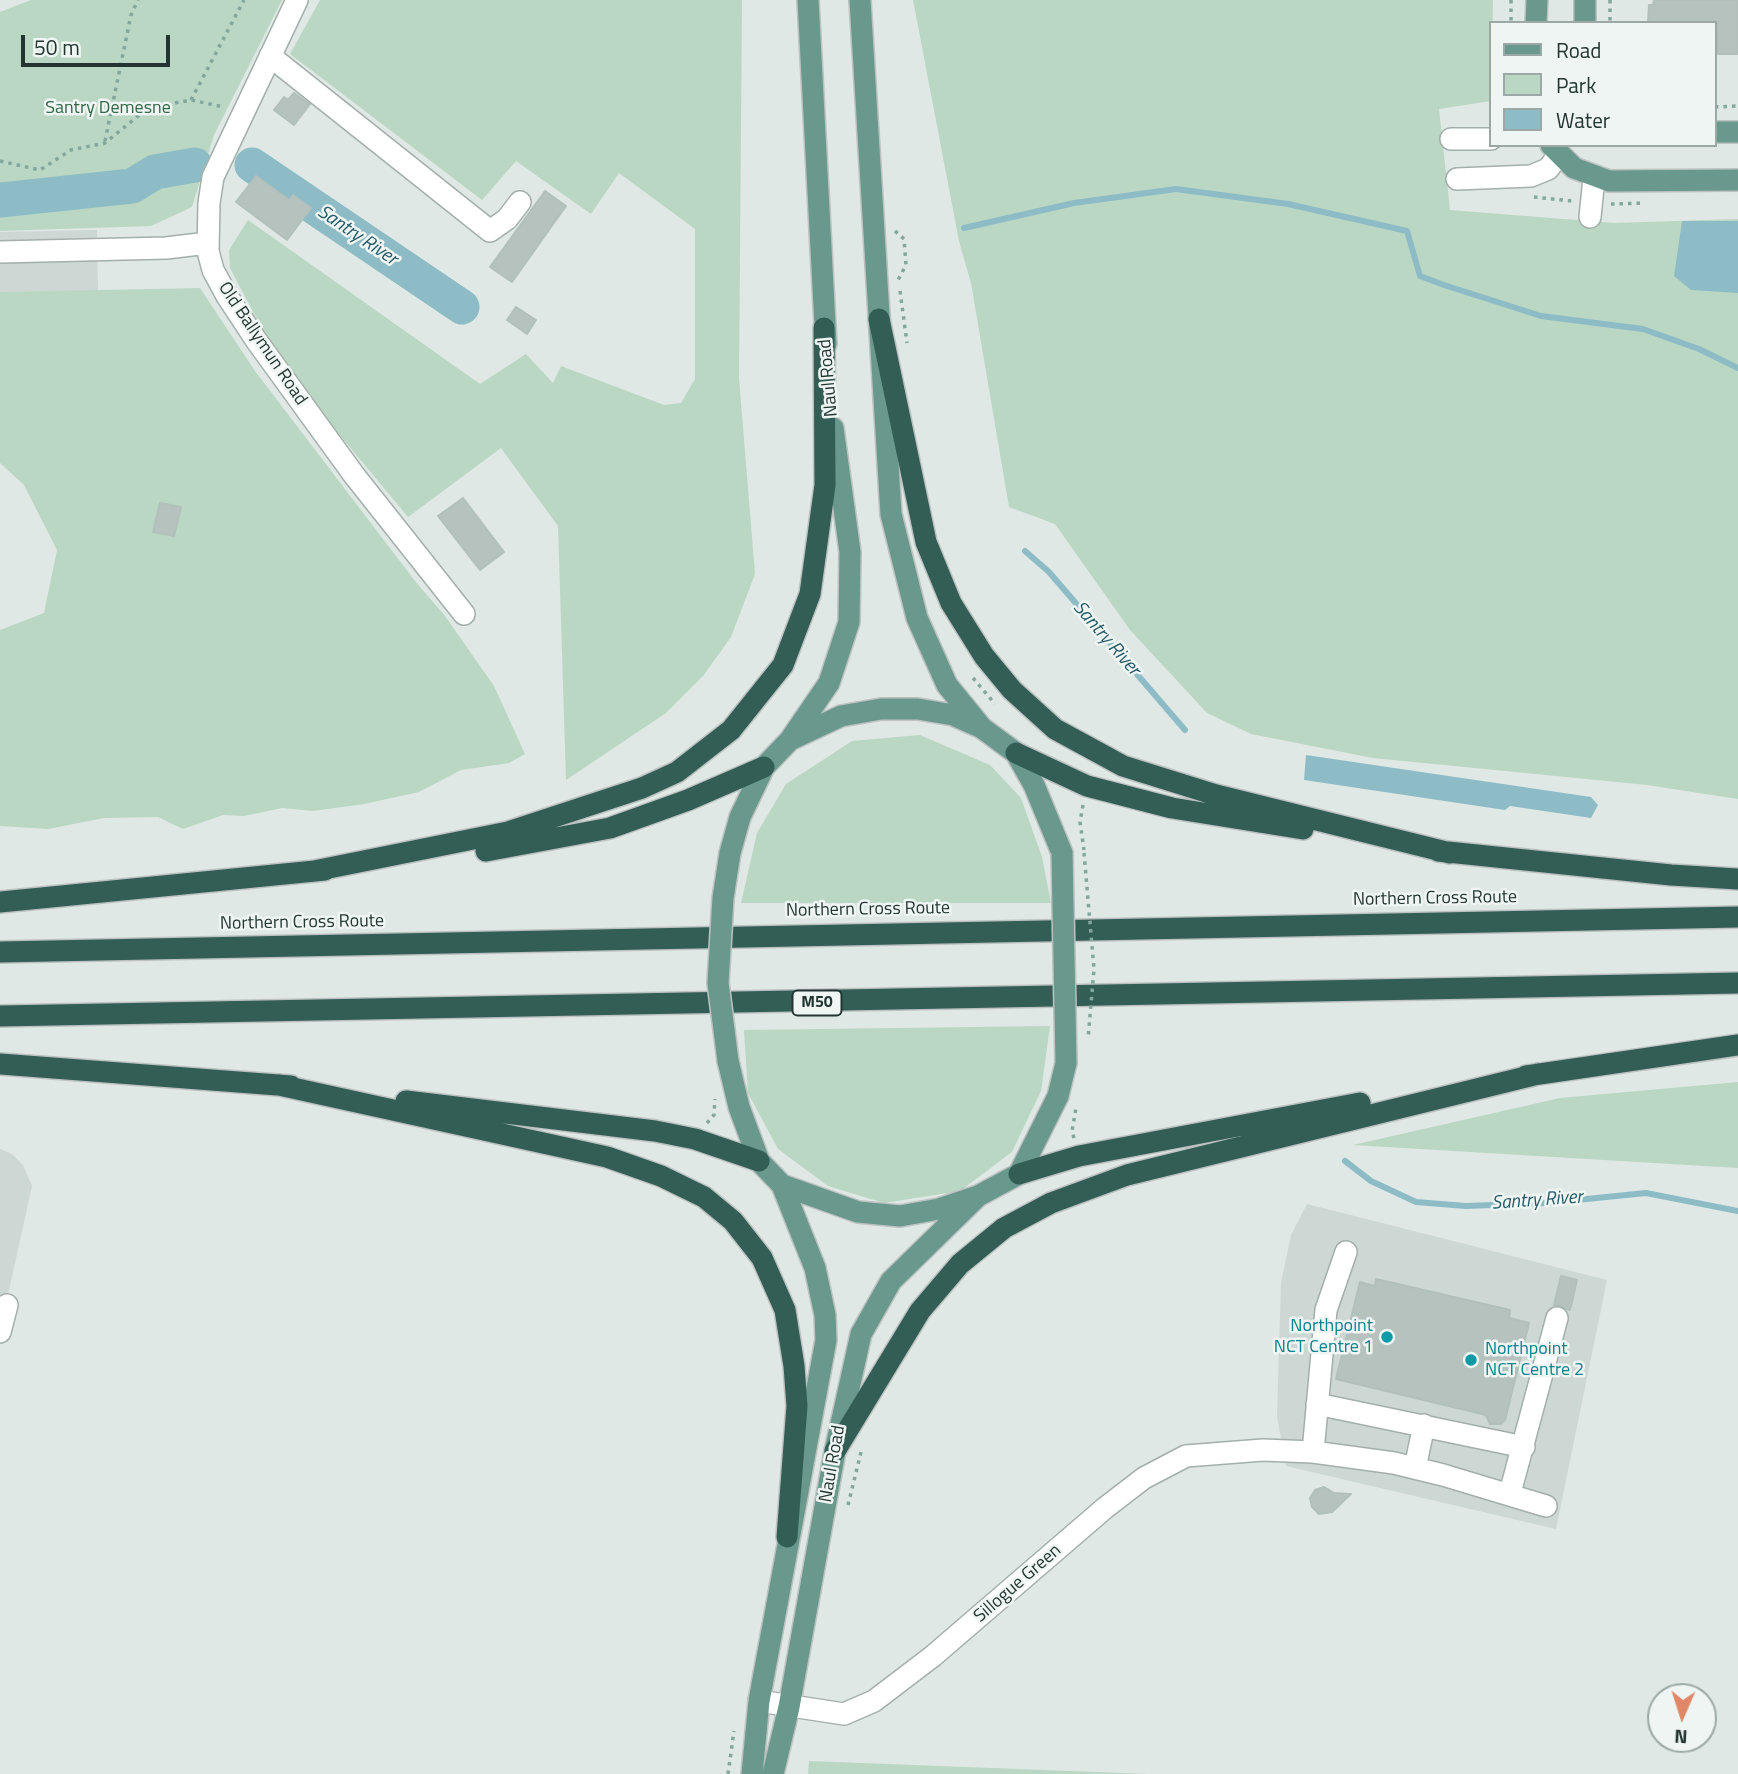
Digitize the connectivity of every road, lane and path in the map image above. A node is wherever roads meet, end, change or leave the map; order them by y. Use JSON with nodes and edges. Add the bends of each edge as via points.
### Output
{"nodes":[{"id":1,"x":138,"y":0,"type":"edge"},
{"id":2,"x":244,"y":0,"type":"edge"},
{"id":3,"x":297,"y":0,"type":"edge"},
{"id":4,"x":808,"y":0,"type":"edge"},
{"id":5,"x":860,"y":0,"type":"edge"},
{"id":6,"x":1511,"y":0,"type":"edge"},
{"id":7,"x":1537,"y":0,"type":"edge"},
{"id":8,"x":1585,"y":0,"type":"edge"},
{"id":9,"x":1610,"y":0,"type":"edge"},
{"id":10,"x":1511,"y":21,"type":"edge"},
{"id":11,"x":1536,"y":21,"type":"edge"},
{"id":12,"x":1585,"y":21,"type":"edge"},
{"id":13,"x":1610,"y":21,"type":"edge"},
{"id":14,"x":270,"y":56,"type":"junction"},
{"id":15,"x":191,"y":100,"type":"junction"},
{"id":16,"x":1738,"y":106,"type":"edge"},
{"id":17,"x":1717,"y":107,"type":"edge"},
{"id":18,"x":243,"y":113,"type":"junction"},
{"id":19,"x":1717,"y":132,"type":"edge"},
{"id":20,"x":1738,"y":132,"type":"edge"},
{"id":21,"x":1451,"y":139,"type":"dead end"},
{"id":22,"x":1490,"y":139,"type":"edge"},
{"id":23,"x":105,"y":143,"type":"junction"},
{"id":24,"x":1555,"y":150,"type":"edge"},
{"id":25,"x":0,"y":161,"type":"edge"},
{"id":26,"x":1594,"y":178,"type":"junction"},
{"id":27,"x":1457,"y":179,"type":"dead end"},
{"id":28,"x":1738,"y":180,"type":"edge"},
{"id":29,"x":520,"y":202,"type":"dead end"},
{"id":30,"x":1590,"y":217,"type":"dead end"},
{"id":31,"x":893,"y":229,"type":"dead end"},
{"id":32,"x":208,"y":243,"type":"junction"},
{"id":33,"x":0,"y":252,"type":"edge"},
{"id":34,"x":879,"y":319,"type":"junction"},
{"id":35,"x":824,"y":328,"type":"junction"},
{"id":36,"x":908,"y":356,"type":"dead end"},
{"id":37,"x":464,"y":614,"type":"dead end"},
{"id":38,"x":968,"y":671,"type":"dead end"},
{"id":39,"x":997,"y":705,"type":"dead end"},
{"id":40,"x":982,"y":728,"type":"junction"},
{"id":41,"x":790,"y":740,"type":"junction"},
{"id":42,"x":1016,"y":753,"type":"junction"},
{"id":43,"x":764,"y":767,"type":"junction"},
{"id":44,"x":1087,"y":786,"type":"junction"},
{"id":45,"x":1450,"y":853,"type":"junction"},
{"id":46,"x":314,"y":871,"type":"junction"},
{"id":47,"x":1738,"y":879,"type":"edge"},
{"id":48,"x":0,"y":902,"type":"edge"},
{"id":49,"x":1738,"y":917,"type":"edge"},
{"id":50,"x":0,"y":952,"type":"edge"},
{"id":51,"x":1738,"y":983,"type":"edge"},
{"id":52,"x":0,"y":1016,"type":"edge"},
{"id":53,"x":1738,"y":1045,"type":"edge"},
{"id":54,"x":1086,"y":1049,"type":"dead end"},
{"id":55,"x":0,"y":1065,"type":"edge"},
{"id":56,"x":1538,"y":1074,"type":"junction"},
{"id":57,"x":279,"y":1085,"type":"junction"},
{"id":58,"x":716,"y":1090,"type":"dead end"},
{"id":59,"x":1078,"y":1098,"type":"dead end"},
{"id":60,"x":695,"y":1139,"type":"junction"},
{"id":61,"x":1079,"y":1156,"type":"junction"},
{"id":62,"x":759,"y":1161,"type":"junction"},
{"id":63,"x":1020,"y":1174,"type":"junction"},
{"id":64,"x":782,"y":1185,"type":"junction"},
{"id":65,"x":978,"y":1196,"type":"junction"},
{"id":66,"x":1346,"y":1252,"type":"dead end"},
{"id":67,"x":7,"y":1305,"type":"dead end"},
{"id":68,"x":1557,"y":1318,"type":"dead end"},
{"id":69,"x":0,"y":1332,"type":"edge"},
{"id":70,"x":1317,"y":1404,"type":"junction"},
{"id":71,"x":1424,"y":1425,"type":"junction"},
{"id":72,"x":863,"y":1440,"type":"dead end"},
{"id":73,"x":1524,"y":1447,"type":"junction"},
{"id":74,"x":835,"y":1451,"type":"junction"},
{"id":75,"x":1313,"y":1452,"type":"junction"},
{"id":76,"x":1415,"y":1468,"type":"junction"},
{"id":77,"x":1510,"y":1493,"type":"junction"},
{"id":78,"x":1546,"y":1506,"type":"dead end"},
{"id":79,"x":847,"y":1507,"type":"dead end"},
{"id":80,"x":787,"y":1537,"type":"junction"},
{"id":81,"x":759,"y":1701,"type":"junction"},
{"id":82,"x":789,"y":1707,"type":"junction"},
{"id":83,"x":735,"y":1721,"type":"dead end"},
{"id":84,"x":728,"y":1774,"type":"edge"},
{"id":85,"x":752,"y":1774,"type":"edge"},
{"id":86,"x":773,"y":1774,"type":"edge"}],
"edges":[{"from":1,"to":23,"type":"path"},
{"from":2,"to":15,"type":"path"},
{"from":3,"to":14,"type":"street","name":"Old Ballymun Road"},
{"from":4,"to":35,"type":"main road","name":"Naul Road"},
{"from":5,"to":34,"type":"main road"},
{"from":6,"to":10,"type":"path"},
{"from":7,"to":11,"type":"main road"},
{"from":8,"to":12,"type":"main road"},
{"from":9,"to":13,"type":"path"},
{"from":14,"to":18,"type":"street","name":"Old Ballymun Road"},
{"from":14,"to":29,"type":"street","via":[[490,231]]},
{"from":15,"to":18,"type":"path"},
{"from":15,"to":23,"type":"path","via":[[148,107]]},
{"from":16,"to":17,"type":"path"},
{"from":18,"to":32,"type":"street","name":"Old Ballymun Road","via":[[213,177]]},
{"from":19,"to":20,"type":"main road"},
{"from":21,"to":22,"type":"street"},
{"from":23,"to":25,"type":"path","via":[[71,150],[40,170]]},
{"from":24,"to":26,"type":"main road","via":[[1574,168]]},
{"from":24,"to":27,"type":"street","via":[[1548,169],[1531,176]]},
{"from":26,"to":28,"type":"main road"},
{"from":26,"to":30,"type":"street"},
{"from":31,"to":36,"type":"path","via":[[904,239],[906,265],[898,278]]},
{"from":32,"to":33,"type":"street"},
{"from":32,"to":37,"type":"street","name":"Old Ballymun Road","via":[[213,271],[256,340],[354,475]]},
{"from":34,"to":40,"type":"main road","via":[[891,514],[903,568],[917,618],[947,685]]},
{"from":34,"to":45,"type":"highway","via":[[926,542],[951,603],[1012,690],[1055,729],[1123,766],[1216,795]]},
{"from":35,"to":41,"type":"main road","name":"Naul Road","via":[[850,552],[849,622],[829,683]]},
{"from":35,"to":46,"type":"highway","via":[[825,485],[810,594],[783,665],[731,730],[677,772],[642,788],[508,832]]},
{"from":38,"to":39,"type":"path"},
{"from":40,"to":41,"type":"main road","via":[[953,715],[881,709],[841,716]]},
{"from":40,"to":42,"type":"main road"},
{"from":41,"to":43,"type":"main road"},
{"from":42,"to":44,"type":"highway"},
{"from":42,"to":63,"type":"main road","bridge":true,"via":[[1062,853],[1066,1063],[1058,1096]]},
{"from":43,"to":46,"type":"highway","via":[[610,828],[452,858]]},
{"from":43,"to":62,"type":"main road","bridge":true,"via":[[740,817],[730,853],[718,983],[728,1061]]},
{"from":44,"to":45,"type":"highway","via":[[1171,808]]},
{"from":44,"to":54,"type":"path","bridge":true,"via":[[1080,822],[1094,969]]},
{"from":45,"to":47,"type":"highway"},
{"from":46,"to":48,"type":"highway"},
{"from":49,"to":50,"type":"highway","name":"Northern Cross Route"},
{"from":51,"to":52,"type":"highway","number":"M50"},
{"from":53,"to":56,"type":"highway"},
{"from":55,"to":57,"type":"highway"},
{"from":56,"to":61,"type":"highway"},
{"from":56,"to":74,"type":"highway","via":[[1127,1175],[1051,1203],[1004,1228],[960,1264],[920,1311]]},
{"from":57,"to":60,"type":"highway"},
{"from":57,"to":80,"type":"highway","via":[[607,1157],[704,1197],[733,1221],[762,1258],[785,1310],[793,1355],[797,1406]]},
{"from":58,"to":60,"type":"path","via":[[714,1115],[708,1123],[699,1123]]},
{"from":59,"to":61,"type":"path","via":[[1072,1131]]},
{"from":60,"to":62,"type":"highway"},
{"from":61,"to":63,"type":"highway"},
{"from":62,"to":64,"type":"main road"},
{"from":63,"to":65,"type":"main road"},
{"from":64,"to":65,"type":"main road","via":[[858,1212],[900,1216]]},
{"from":64,"to":80,"type":"main road","name":"Naul Road","via":[[815,1268],[826,1340]]},
{"from":65,"to":74,"type":"main road","name":"Naul Road","via":[[891,1281],[861,1334]]},
{"from":66,"to":70,"type":"street","via":[[1326,1310]]},
{"from":67,"to":69,"type":"street"},
{"from":68,"to":73,"type":"street"},
{"from":70,"to":71,"type":"street"},
{"from":70,"to":75,"type":"street"},
{"from":71,"to":73,"type":"street"},
{"from":71,"to":76,"type":"street"},
{"from":72,"to":79,"type":"path"},
{"from":73,"to":77,"type":"street"},
{"from":74,"to":82,"type":"main road","name":"Naul Road"},
{"from":75,"to":76,"type":"street","name":"Sillogue Green"},
{"from":75,"to":82,"type":"street","name":"Sillogue Green","via":[[1278,1450],[1186,1456],[1175,1461],[1105,1508],[874,1702],[844,1714]]},
{"from":76,"to":77,"type":"street","name":"Sillogue Green"},
{"from":77,"to":78,"type":"street","name":"Sillogue Green"},
{"from":80,"to":81,"type":"main road","name":"Naul Road"},
{"from":81,"to":82,"type":"street","name":"Sillogue Green"},
{"from":81,"to":85,"type":"main road","name":"Naul Road"},
{"from":82,"to":86,"type":"main road","name":"Naul Road"},
{"from":83,"to":84,"type":"path"}]}
